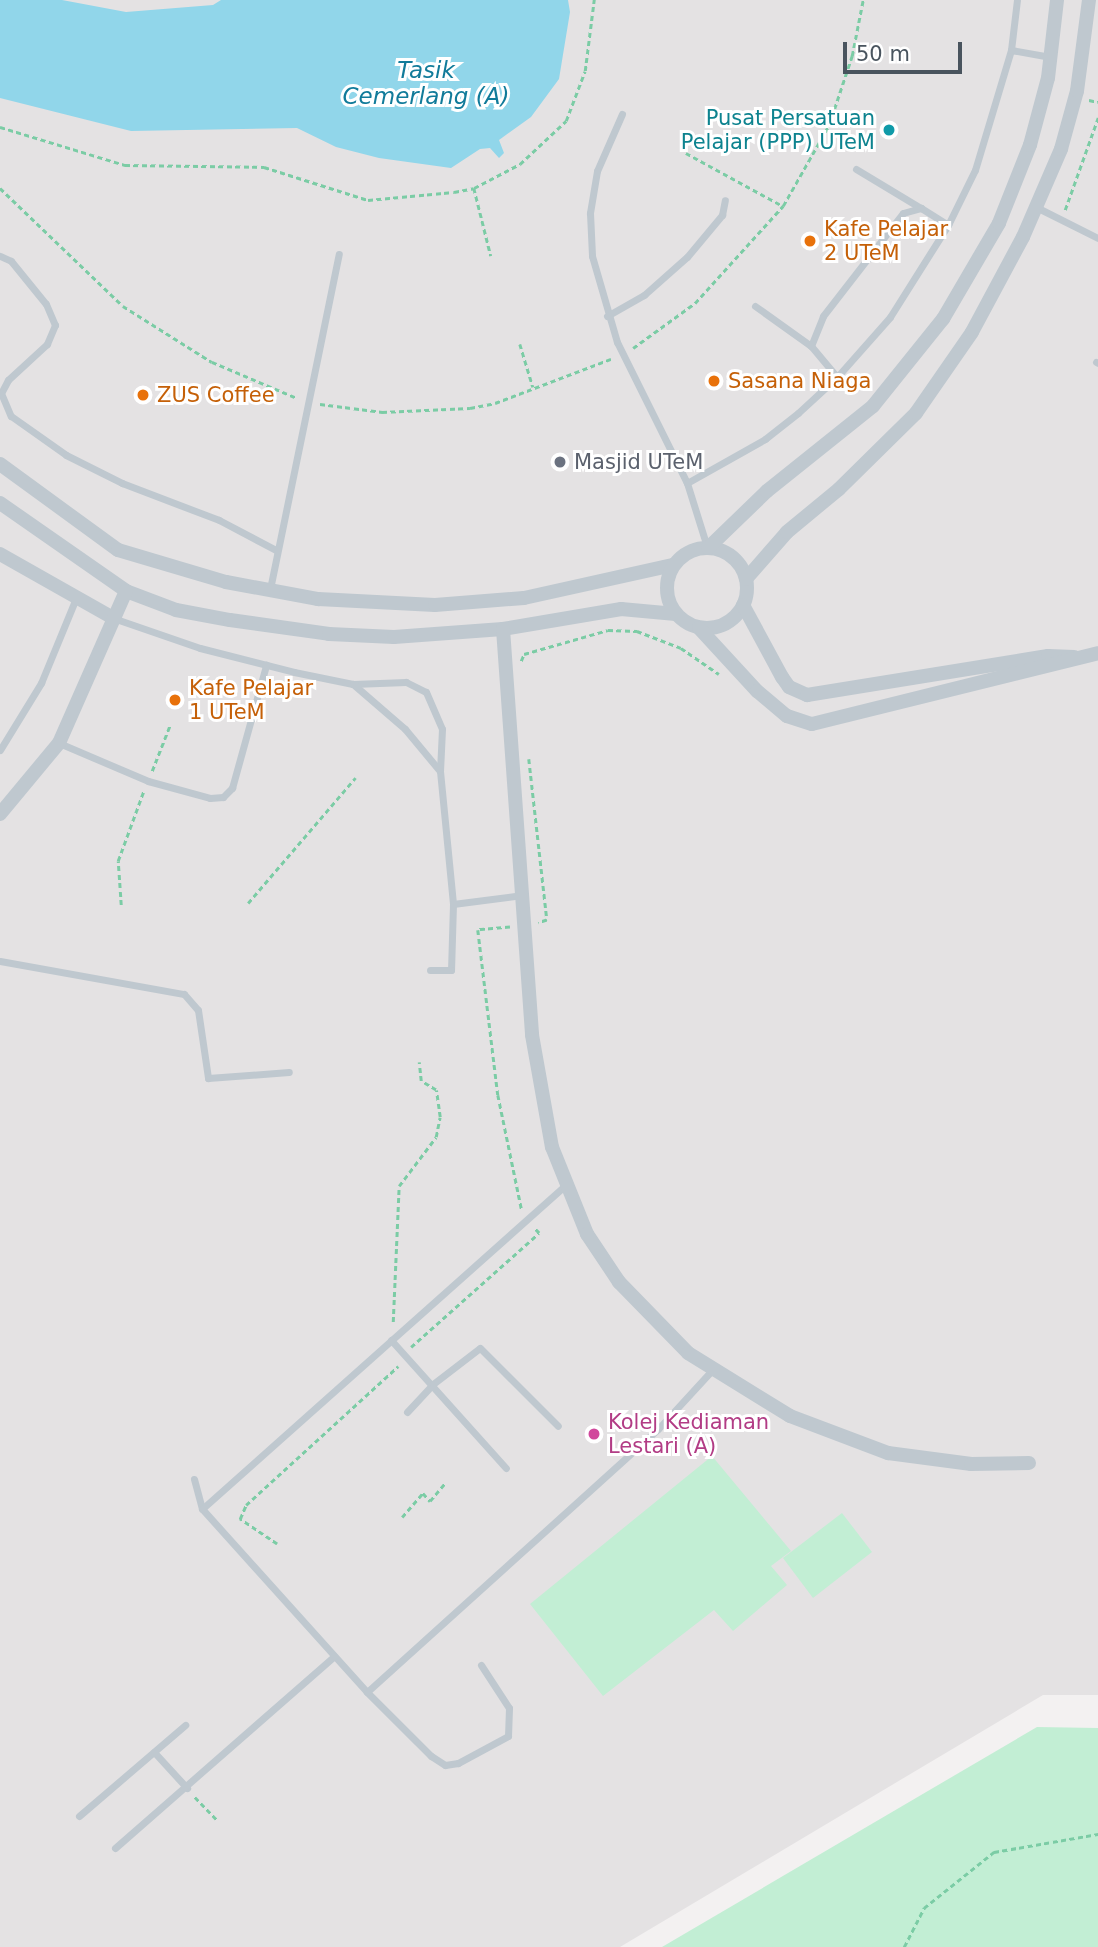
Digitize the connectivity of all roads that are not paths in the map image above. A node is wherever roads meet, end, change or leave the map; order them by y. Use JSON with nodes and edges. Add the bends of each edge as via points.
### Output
{"nodes":[{"id":1,"x":1017,"y":0,"type":"edge"},
{"id":2,"x":1057,"y":0,"type":"edge"},
{"id":3,"x":1089,"y":0,"type":"edge"},
{"id":4,"x":1093,"y":20,"type":"edge"},
{"id":5,"x":1011,"y":50,"type":"junction"},
{"id":6,"x":1051,"y":57,"type":"junction"},
{"id":7,"x":622,"y":114,"type":"dead end"},
{"id":8,"x":856,"y":169,"type":"dead end"},
{"id":9,"x":725,"y":200,"type":"dead end"},
{"id":10,"x":1036,"y":207,"type":"junction"},
{"id":11,"x":921,"y":208,"type":"junction"},
{"id":12,"x":948,"y":225,"type":"junction"},
{"id":13,"x":1098,"y":238,"type":"edge"},
{"id":14,"x":339,"y":254,"type":"dead end"},
{"id":15,"x":0,"y":256,"type":"edge"},
{"id":16,"x":755,"y":306,"type":"dead end"},
{"id":17,"x":607,"y":316,"type":"junction"},
{"id":18,"x":811,"y":346,"type":"junction"},
{"id":19,"x":838,"y":377,"type":"junction"},
{"id":20,"x":0,"y":464,"type":"edge"},
{"id":21,"x":687,"y":483,"type":"junction"},
{"id":22,"x":0,"y":503,"type":"edge"},
{"id":23,"x":708,"y":548,"type":"junction"},
{"id":24,"x":276,"y":550,"type":"junction"},
{"id":25,"x":0,"y":554,"type":"edge"},
{"id":26,"x":673,"y":565,"type":"junction"},
{"id":27,"x":746,"y":579,"type":"junction"},
{"id":28,"x":270,"y":589,"type":"junction"},
{"id":29,"x":126,"y":591,"type":"junction"},
{"id":30,"x":76,"y":598,"type":"junction"},
{"id":31,"x":743,"y":605,"type":"junction"},
{"id":32,"x":676,"y":614,"type":"junction"},
{"id":33,"x":113,"y":618,"type":"junction"},
{"id":34,"x":699,"y":628,"type":"junction"},
{"id":35,"x":503,"y":629,"type":"junction"},
{"id":36,"x":1093,"y":655,"type":"edge"},
{"id":37,"x":266,"y":665,"type":"junction"},
{"id":38,"x":353,"y":684,"type":"junction"},
{"id":39,"x":59,"y":743,"type":"junction"},
{"id":40,"x":0,"y":751,"type":"edge"},
{"id":41,"x":440,"y":771,"type":"junction"},
{"id":42,"x":0,"y":814,"type":"edge"},
{"id":43,"x":523,"y":894,"type":"junction"},
{"id":44,"x":453,"y":904,"type":"junction"},
{"id":45,"x":0,"y":961,"type":"edge"},
{"id":46,"x":430,"y":970,"type":"dead end"},
{"id":47,"x":289,"y":1072,"type":"dead end"},
{"id":48,"x":565,"y":1186,"type":"junction"},
{"id":49,"x":391,"y":1340,"type":"junction"},
{"id":50,"x":712,"y":1370,"type":"junction"},
{"id":51,"x":433,"y":1384,"type":"junction"},
{"id":52,"x":407,"y":1412,"type":"dead end"},
{"id":53,"x":558,"y":1426,"type":"dead end"},
{"id":54,"x":1029,"y":1463,"type":"dead end"},
{"id":55,"x":506,"y":1468,"type":"dead end"},
{"id":56,"x":194,"y":1479,"type":"dead end"},
{"id":57,"x":202,"y":1509,"type":"junction"},
{"id":58,"x":334,"y":1656,"type":"junction"},
{"id":59,"x":481,"y":1665,"type":"dead end"},
{"id":60,"x":367,"y":1692,"type":"junction"},
{"id":61,"x":185,"y":1725,"type":"dead end"},
{"id":62,"x":154,"y":1752,"type":"junction"},
{"id":63,"x":187,"y":1788,"type":"junction"},
{"id":64,"x":79,"y":1816,"type":"dead end"},
{"id":65,"x":115,"y":1848,"type":"dead end"}],
"edges":[{"from":1,"to":5,"type":"lane"},
{"from":2,"to":6,"type":"street"},
{"from":3,"to":4,"type":"street"},
{"from":4,"to":10,"type":"street","via":[[1061,149]]},
{"from":5,"to":6,"type":"lane"},
{"from":5,"to":12,"type":"lane","via":[[975,170]]},
{"from":6,"to":23,"type":"street","via":[[1030,145],[1015,185],[999,223],[943,319],[873,406],[767,491]]},
{"from":7,"to":17,"type":"lane","via":[[597,171],[590,213],[592,256]]},
{"from":8,"to":11,"type":"lane"},
{"from":9,"to":17,"type":"lane","via":[[722,215],[687,257],[643,295]]},
{"from":10,"to":13,"type":"lane"},
{"from":10,"to":27,"type":"street","via":[[972,332],[941,381],[893,436],[787,532]]},
{"from":11,"to":12,"type":"lane"},
{"from":11,"to":18,"type":"lane","via":[[903,213],[823,316]]},
{"from":12,"to":19,"type":"lane","via":[[890,317]]},
{"from":14,"to":24,"type":"lane"},
{"from":15,"to":24,"type":"lane","via":[[10,261],[46,304],[55,325],[47,344],[8,380],[1,393],[11,415],[77,460],[219,520]]},
{"from":16,"to":18,"type":"lane"},
{"from":17,"to":21,"type":"lane"},
{"from":18,"to":19,"type":"lane"},
{"from":19,"to":21,"type":"lane","via":[[765,439]]},
{"from":20,"to":28,"type":"street","via":[[118,550],[226,582]]},
{"from":21,"to":23,"type":"lane"},
{"from":22,"to":29,"type":"street"},
{"from":23,"to":26,"type":"street","via":[[683,555]]},
{"from":23,"to":27,"type":"street","via":[[732,557]]},
{"from":24,"to":28,"type":"lane"},
{"from":25,"to":30,"type":"street"},
{"from":26,"to":28,"type":"street","via":[[524,598],[435,605],[318,599]]},
{"from":26,"to":32,"type":"street","via":[[666,590]]},
{"from":27,"to":31,"type":"street"},
{"from":29,"to":33,"type":"street"},
{"from":29,"to":35,"type":"street","via":[[176,610],[329,634],[394,637]]},
{"from":30,"to":33,"type":"street"},
{"from":30,"to":40,"type":"lane","via":[[41,682]]},
{"from":31,"to":34,"type":"street","via":[[725,624]]},
{"from":31,"to":36,"type":"street","via":[[789,687],[807,695],[1048,656]]},
{"from":32,"to":34,"type":"street"},
{"from":32,"to":35,"type":"street","via":[[621,609]]},
{"from":33,"to":37,"type":"lane"},
{"from":33,"to":39,"type":"street"},
{"from":34,"to":36,"type":"street","via":[[748,682],[787,716],[812,724]]},
{"from":35,"to":43,"type":"street"},
{"from":37,"to":38,"type":"lane"},
{"from":37,"to":39,"type":"lane","via":[[229,793],[210,798],[148,781]]},
{"from":38,"to":41,"type":"lane","via":[[413,737]]},
{"from":38,"to":41,"type":"lane","via":[[406,682],[426,692],[442,729]]},
{"from":39,"to":42,"type":"street"},
{"from":41,"to":44,"type":"lane"},
{"from":43,"to":44,"type":"lane"},
{"from":43,"to":48,"type":"street","via":[[541,1100]]},
{"from":44,"to":46,"type":"lane","via":[[451,970]]},
{"from":45,"to":47,"type":"lane","via":[[184,994],[198,1010],[208,1078]]},
{"from":48,"to":49,"type":"lane"},
{"from":48,"to":50,"type":"street","via":[[587,1234],[619,1282],[652,1319]]},
{"from":49,"to":51,"type":"lane"},
{"from":49,"to":57,"type":"lane"},
{"from":50,"to":54,"type":"street","via":[[790,1416],[888,1454],[971,1464]]},
{"from":50,"to":60,"type":"lane","via":[[658,1429]]},
{"from":51,"to":52,"type":"lane"},
{"from":51,"to":53,"type":"lane","via":[[480,1348]]},
{"from":51,"to":55,"type":"lane"},
{"from":56,"to":57,"type":"lane"},
{"from":57,"to":58,"type":"lane"},
{"from":58,"to":60,"type":"lane"},
{"from":58,"to":63,"type":"lane"},
{"from":59,"to":60,"type":"lane","via":[[509,1708],[509,1736],[458,1763],[445,1765],[431,1756]]},
{"from":61,"to":62,"type":"lane"},
{"from":62,"to":63,"type":"lane"},
{"from":62,"to":64,"type":"lane"},
{"from":63,"to":65,"type":"lane"}]}
